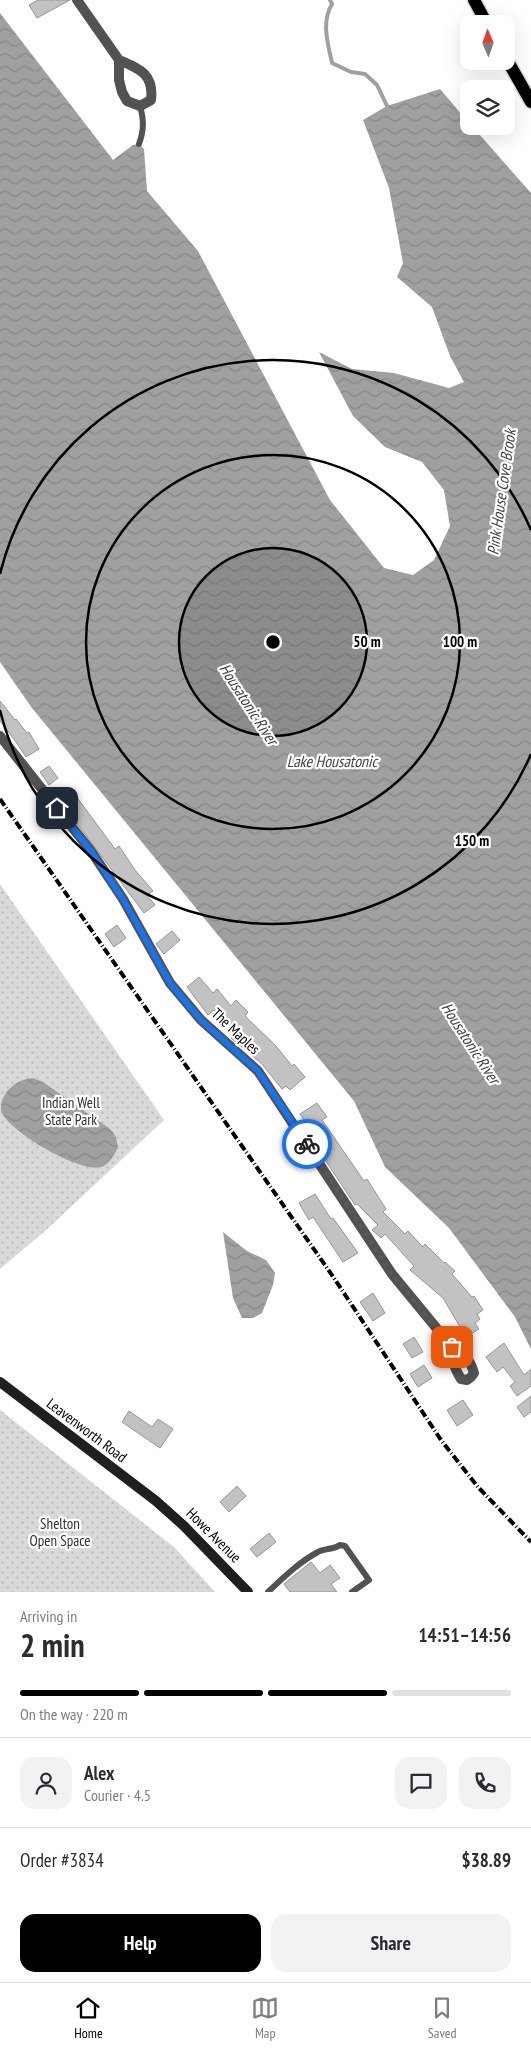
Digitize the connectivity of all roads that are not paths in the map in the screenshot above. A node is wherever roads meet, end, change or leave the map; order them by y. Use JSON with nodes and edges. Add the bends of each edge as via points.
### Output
{"nodes":[{"id":1,"x":78,"y":0,"type":"edge"},
{"id":2,"x":474,"y":0,"type":"edge"},
{"id":3,"x":483,"y":15,"type":"edge"},
{"id":4,"x":119,"y":60,"type":"junction"},
{"id":5,"x":513,"y":70,"type":"edge"},
{"id":6,"x":531,"y":102,"type":"edge"},
{"id":7,"x":140,"y":106,"type":"junction"},
{"id":8,"x":139,"y":144,"type":"dead end"},
{"id":9,"x":0,"y":736,"type":"edge"},
{"id":10,"x":452,"y":1347,"type":"dead end"},
{"id":11,"x":0,"y":1382,"type":"edge"},
{"id":12,"x":156,"y":1501,"type":"joint"},
{"id":13,"x":248,"y":1592,"type":"edge"},
{"id":14,"x":268,"y":1592,"type":"edge"},
{"id":15,"x":352,"y":1592,"type":"edge"}],
"edges":[{"from":1,"to":4,"type":"street"},
{"from":2,"to":3,"type":"main road"},
{"from":4,"to":7,"type":"street","via":[[122,92],[127,101]]},
{"from":4,"to":7,"type":"street","via":[[148,77],[152,88],[151,100]]},
{"from":5,"to":6,"type":"main road"},
{"from":7,"to":8,"type":"lane","via":[[144,132]]},
{"from":9,"to":10,"type":"street","name":"The Maples","via":[[91,851],[123,899],[170,983],[201,1020],[258,1071],[392,1274]]},
{"from":11,"to":12,"type":"main road","name":"Leavenworth Road"},
{"from":12,"to":13,"type":"main road","name":"Howe Avenue"},
{"from":14,"to":15,"type":"lane","via":[[317,1553],[340,1545],[345,1546],[369,1580]]}]}
